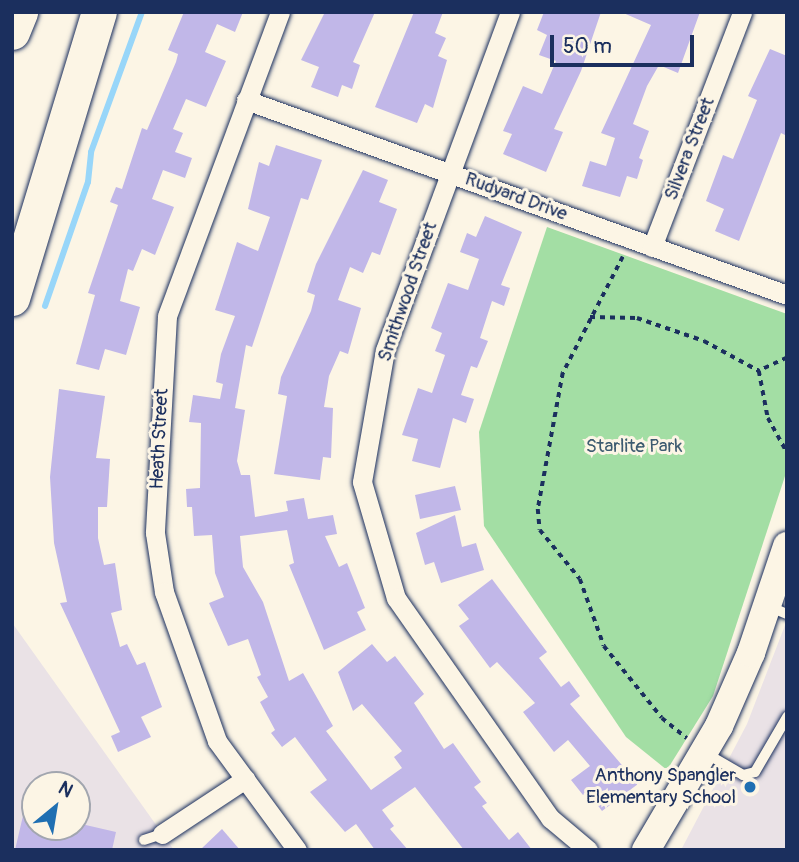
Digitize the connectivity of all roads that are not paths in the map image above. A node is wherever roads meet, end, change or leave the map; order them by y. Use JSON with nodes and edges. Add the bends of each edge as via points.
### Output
{"nodes":[{"id":1,"x":20,"y":12,"type":"edge"},
{"id":2,"x":99,"y":12,"type":"edge"},
{"id":3,"x":280,"y":12,"type":"edge"},
{"id":4,"x":510,"y":12,"type":"edge"},
{"id":5,"x":743,"y":12,"type":"edge"},
{"id":6,"x":12,"y":32,"type":"edge"},
{"id":7,"x":246,"y":100,"type":"junction"},
{"id":8,"x":449,"y":173,"type":"junction"},
{"id":9,"x":652,"y":247,"type":"junction"},
{"id":10,"x":787,"y":295,"type":"edge"},
{"id":11,"x":12,"y":299,"type":"edge"},
{"id":12,"x":787,"y":546,"type":"edge"},
{"id":13,"x":777,"y":609,"type":"edge"},
{"id":14,"x":787,"y":717,"type":"edge"},
{"id":15,"x":704,"y":751,"type":"junction"},
{"id":16,"x":245,"y":779,"type":"junction"},
{"id":17,"x":153,"y":837,"type":"dead end"},
{"id":18,"x":297,"y":850,"type":"edge"},
{"id":19,"x":588,"y":850,"type":"edge"},
{"id":20,"x":646,"y":850,"type":"edge"}],
"edges":[{"from":1,"to":6,"type":"highway"},
{"from":2,"to":11,"type":"highway"},
{"from":3,"to":7,"type":"street","name":"Heath Street"},
{"from":4,"to":8,"type":"street","name":"Smithwood Street"},
{"from":5,"to":9,"type":"street","name":"Silvera Street"},
{"from":7,"to":8,"type":"street","name":"Rudyard Drive"},
{"from":7,"to":16,"type":"street","name":"Heath Street","via":[[167,316],[155,533],[164,592],[217,741]]},
{"from":8,"to":9,"type":"street","name":"Rudyard Drive"},
{"from":8,"to":19,"type":"street","name":"Smithwood Street","via":[[385,350],[362,482],[396,598],[550,817]]},
{"from":9,"to":10,"type":"street","name":"Rudyard Drive"},
{"from":12,"to":13,"type":"street"},
{"from":13,"to":15,"type":"street"},
{"from":14,"to":15,"type":"lane","via":[[755,772],[743,775]]},
{"from":15,"to":20,"type":"street"},
{"from":16,"to":17,"type":"street"},
{"from":16,"to":18,"type":"street","name":"Heath Street"}]}
